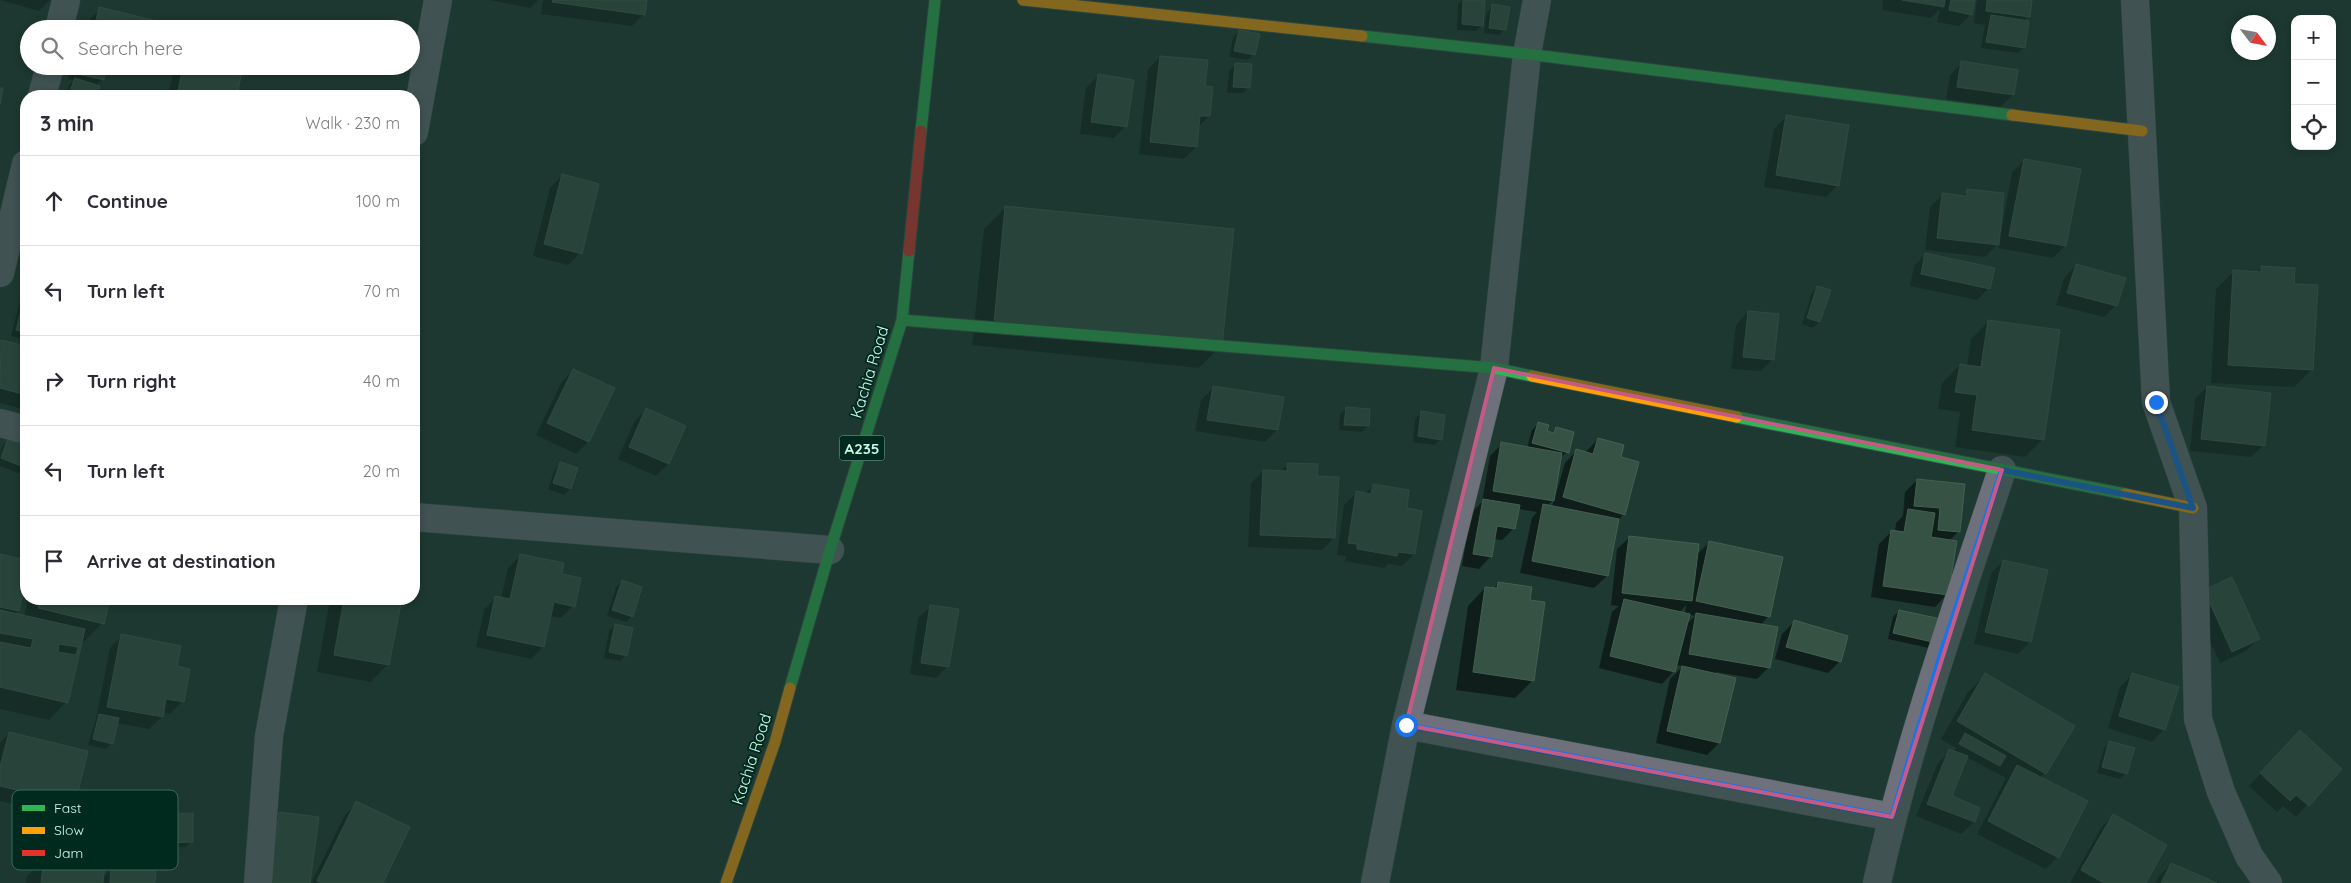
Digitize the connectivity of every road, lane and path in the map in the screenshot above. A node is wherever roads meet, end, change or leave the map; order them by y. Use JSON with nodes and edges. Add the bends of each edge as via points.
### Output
{"nodes":[{"id":1,"x":66,"y":0,"type":"edge"},
{"id":2,"x":438,"y":0,"type":"edge"},
{"id":3,"x":935,"y":0,"type":"edge"},
{"id":4,"x":1023,"y":0,"type":"edge"},
{"id":5,"x":1537,"y":0,"type":"edge"},
{"id":6,"x":2135,"y":0,"type":"edge"},
{"id":7,"x":61,"y":20,"type":"edge"},
{"id":8,"x":1528,"y":54,"type":"junction"},
{"id":9,"x":48,"y":75,"type":"edge"},
{"id":10,"x":44,"y":90,"type":"edge"},
{"id":11,"x":420,"y":99,"type":"edge"},
{"id":12,"x":2142,"y":131,"type":"junction"},
{"id":13,"x":20,"y":189,"type":"edge"},
{"id":14,"x":0,"y":273,"type":"edge"},
{"id":15,"x":902,"y":320,"type":"junction"},
{"id":16,"x":1494,"y":368,"type":"junction"},
{"id":17,"x":0,"y":423,"type":"edge"},
{"id":18,"x":20,"y":428,"type":"edge"},
{"id":19,"x":2002,"y":470,"type":"junction"},
{"id":20,"x":2193,"y":508,"type":"junction"},
{"id":21,"x":420,"y":517,"type":"edge"},
{"id":22,"x":830,"y":550,"type":"junction"},
{"id":23,"x":293,"y":605,"type":"edge"},
{"id":24,"x":1406,"y":725,"type":"junction"},
{"id":25,"x":1892,"y":817,"type":"junction"},
{"id":26,"x":258,"y":883,"type":"edge"},
{"id":27,"x":726,"y":883,"type":"edge"},
{"id":28,"x":1375,"y":883,"type":"edge"},
{"id":29,"x":1877,"y":883,"type":"edge"},
{"id":30,"x":2268,"y":883,"type":"edge"}],
"edges":[{"from":1,"to":7,"type":"street"},
{"from":2,"to":11,"type":"street"},
{"from":3,"to":15,"type":"main road","name":"Kachia Road","number":"A235"},
{"from":4,"to":8,"type":"main road"},
{"from":5,"to":8,"type":"street"},
{"from":6,"to":12,"type":"street"},
{"from":8,"to":12,"type":"main road"},
{"from":8,"to":16,"type":"street"},
{"from":9,"to":10,"type":"street"},
{"from":12,"to":20,"type":"street","via":[[2156,402]]},
{"from":13,"to":14,"type":"street"},
{"from":15,"to":16,"type":"main road"},
{"from":15,"to":22,"type":"main road","name":"Kachia Road","number":"A235"},
{"from":16,"to":19,"type":"main road"},
{"from":16,"to":24,"type":"street"},
{"from":17,"to":18,"type":"street"},
{"from":19,"to":20,"type":"main road"},
{"from":19,"to":25,"type":"street"},
{"from":20,"to":30,"type":"street","via":[[2198,719],[2224,800],[2249,856]]},
{"from":21,"to":22,"type":"street"},
{"from":22,"to":27,"type":"main road","name":"Kachia Road","number":"A235","via":[[775,742]]},
{"from":23,"to":26,"type":"street","via":[[269,736]]},
{"from":24,"to":25,"type":"street"},
{"from":24,"to":28,"type":"street"},
{"from":25,"to":29,"type":"street"}]}
